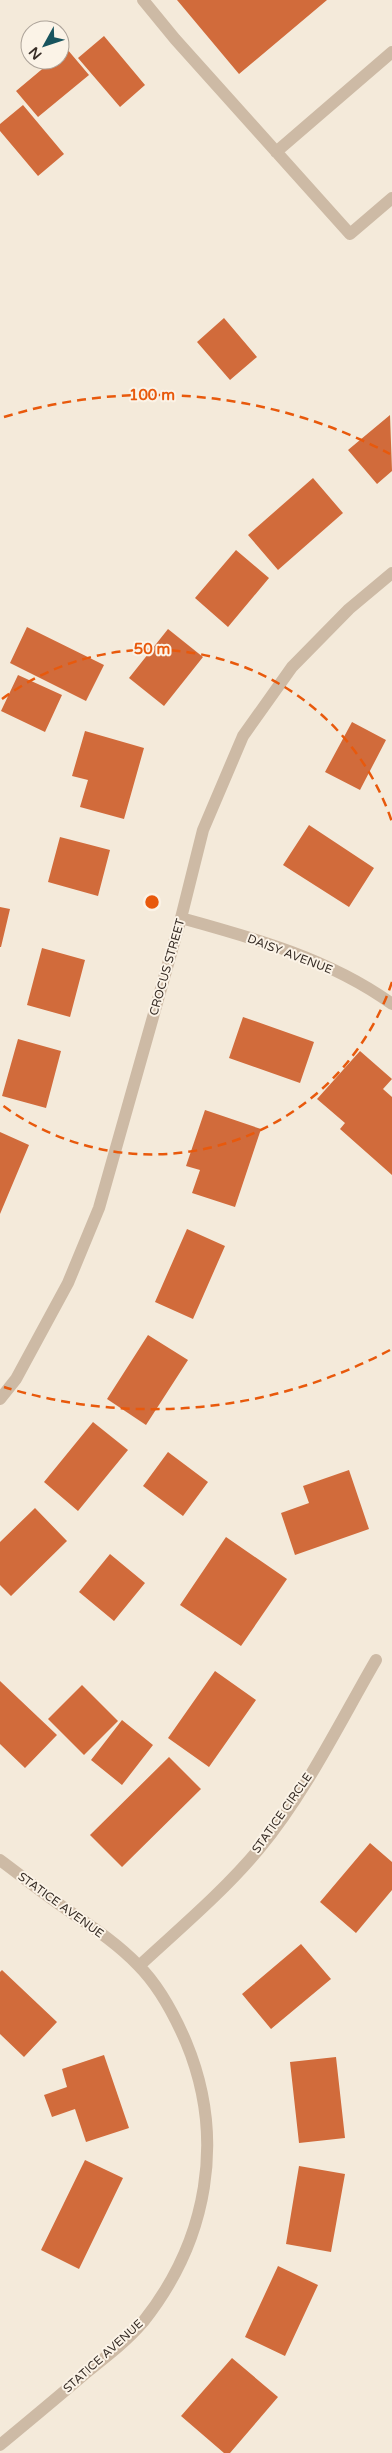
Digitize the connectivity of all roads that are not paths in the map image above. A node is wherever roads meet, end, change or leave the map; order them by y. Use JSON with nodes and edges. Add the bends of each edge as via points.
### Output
{"nodes":[{"id":1,"x":143,"y":0,"type":"edge"},
{"id":2,"x":392,"y":52,"type":"edge"},
{"id":3,"x":276,"y":152,"type":"junction"},
{"id":4,"x":392,"y":198,"type":"edge"},
{"id":5,"x":392,"y":573,"type":"edge"},
{"id":6,"x":181,"y":918,"type":"junction"},
{"id":7,"x":392,"y":1004,"type":"edge"},
{"id":8,"x":0,"y":1399,"type":"edge"},
{"id":9,"x":376,"y":1660,"type":"dead end"},
{"id":10,"x":0,"y":1860,"type":"edge"},
{"id":11,"x":139,"y":1966,"type":"junction"},
{"id":12,"x":0,"y":2445,"type":"edge"}],
"edges":[{"from":1,"to":3,"type":"street"},
{"from":2,"to":3,"type":"street"},
{"from":3,"to":4,"type":"street","via":[[350,234]]},
{"from":5,"to":6,"type":"street","name":"CROCUS STREET","via":[[349,609],[292,667],[243,736],[203,830]]},
{"from":6,"to":7,"type":"street","name":"DAISY AVENUE","via":[[256,939],[328,967]]},
{"from":6,"to":8,"type":"street","name":"CROCUS STREET","via":[[99,1208],[68,1283],[16,1379]]},
{"from":9,"to":11,"type":"street","name":"STATICE CIRCLE","via":[[295,1799],[260,1848],[222,1889]]},
{"from":10,"to":11,"type":"street","name":"STATICE AVENUE","via":[[96,1928]]},
{"from":11,"to":12,"type":"street","name":"STATICE AVENUE","via":[[174,2014],[197,2069],[207,2124],[207,2173],[199,2215],[166,2290],[141,2323]]}]}
